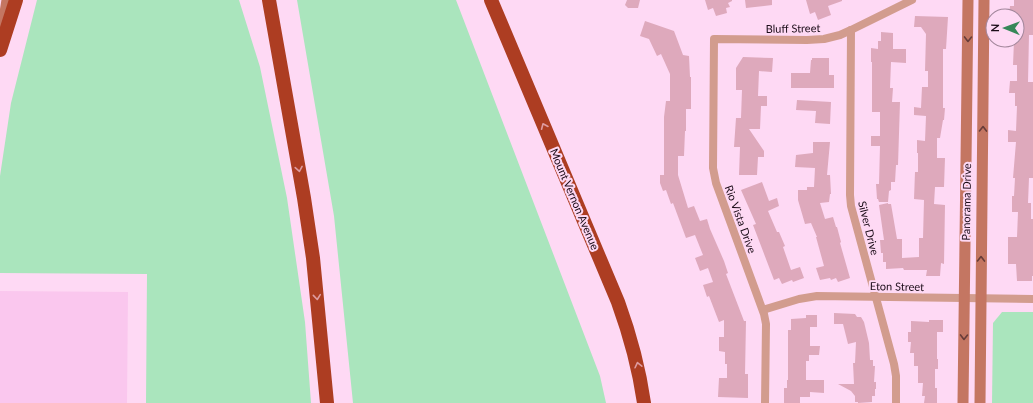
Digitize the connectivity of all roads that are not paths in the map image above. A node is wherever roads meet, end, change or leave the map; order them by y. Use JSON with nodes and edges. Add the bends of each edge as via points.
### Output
{"nodes":[{"id":1,"x":7,"y":0,"type":"edge"},
{"id":2,"x":16,"y":0,"type":"edge"},
{"id":3,"x":260,"y":0,"type":"edge"},
{"id":4,"x":269,"y":0,"type":"edge"},
{"id":5,"x":491,"y":0,"type":"edge"},
{"id":6,"x":912,"y":0,"type":"edge"},
{"id":7,"x":968,"y":0,"type":"edge"},
{"id":8,"x":984,"y":0,"type":"edge"},
{"id":9,"x":851,"y":30,"type":"junction"},
{"id":10,"x":714,"y":40,"type":"joint"},
{"id":11,"x":0,"y":41,"type":"edge"},
{"id":12,"x":0,"y":50,"type":"edge"},
{"id":13,"x":292,"y":130,"type":"junction"},
{"id":14,"x":876,"y":297,"type":"junction"},
{"id":15,"x":964,"y":298,"type":"junction"},
{"id":16,"x":981,"y":298,"type":"junction"},
{"id":17,"x":1033,"y":299,"type":"edge"},
{"id":18,"x":763,"y":310,"type":"junction"},
{"id":19,"x":327,"y":403,"type":"edge"},
{"id":20,"x":644,"y":403,"type":"edge"},
{"id":21,"x":765,"y":403,"type":"edge"},
{"id":22,"x":896,"y":403,"type":"edge"},
{"id":23,"x":963,"y":403,"type":"edge"},
{"id":24,"x":980,"y":403,"type":"edge"}],
"edges":[{"from":1,"to":11,"type":"main road"},
{"from":2,"to":12,"type":"highway"},
{"from":3,"to":13,"type":"highway","via":[[269,26]]},
{"from":4,"to":13,"type":"highway"},
{"from":20,"to":5,"type":"highway","name":"Mount Vernon Avenue","one_way":true,"via":[[634,351],[618,302]]},
{"from":6,"to":9,"type":"street","name":"Bluff Street"},
{"from":7,"to":15,"type":"main road","name":"Panorama Drive","one_way":true},
{"from":16,"to":8,"type":"main road","name":"Panorama Drive","one_way":true},
{"from":9,"to":10,"type":"street","name":"Bluff Street","via":[[824,39]]},
{"from":9,"to":14,"type":"street","name":"Silver Drive","via":[[851,206]]},
{"from":10,"to":18,"type":"street","name":"Rio Vista Drive","via":[[716,183]]},
{"from":13,"to":19,"type":"highway","one_way":true,"via":[[313,258]]},
{"from":14,"to":15,"type":"street","name":"Eton Street"},
{"from":14,"to":18,"type":"street","name":"Eton Street","via":[[817,296]]},
{"from":14,"to":22,"type":"street","name":"Silver Drive","via":[[894,364]]},
{"from":15,"to":16,"type":"street","name":"Eton Street"},
{"from":15,"to":23,"type":"main road","name":"Panorama Drive","one_way":true},
{"from":16,"to":17,"type":"street","name":"Eton Street"},
{"from":16,"to":24,"type":"main road","name":"Panorama Drive"},
{"from":18,"to":21,"type":"street","name":"Rio Vista Drive","via":[[766,324]]}]}
